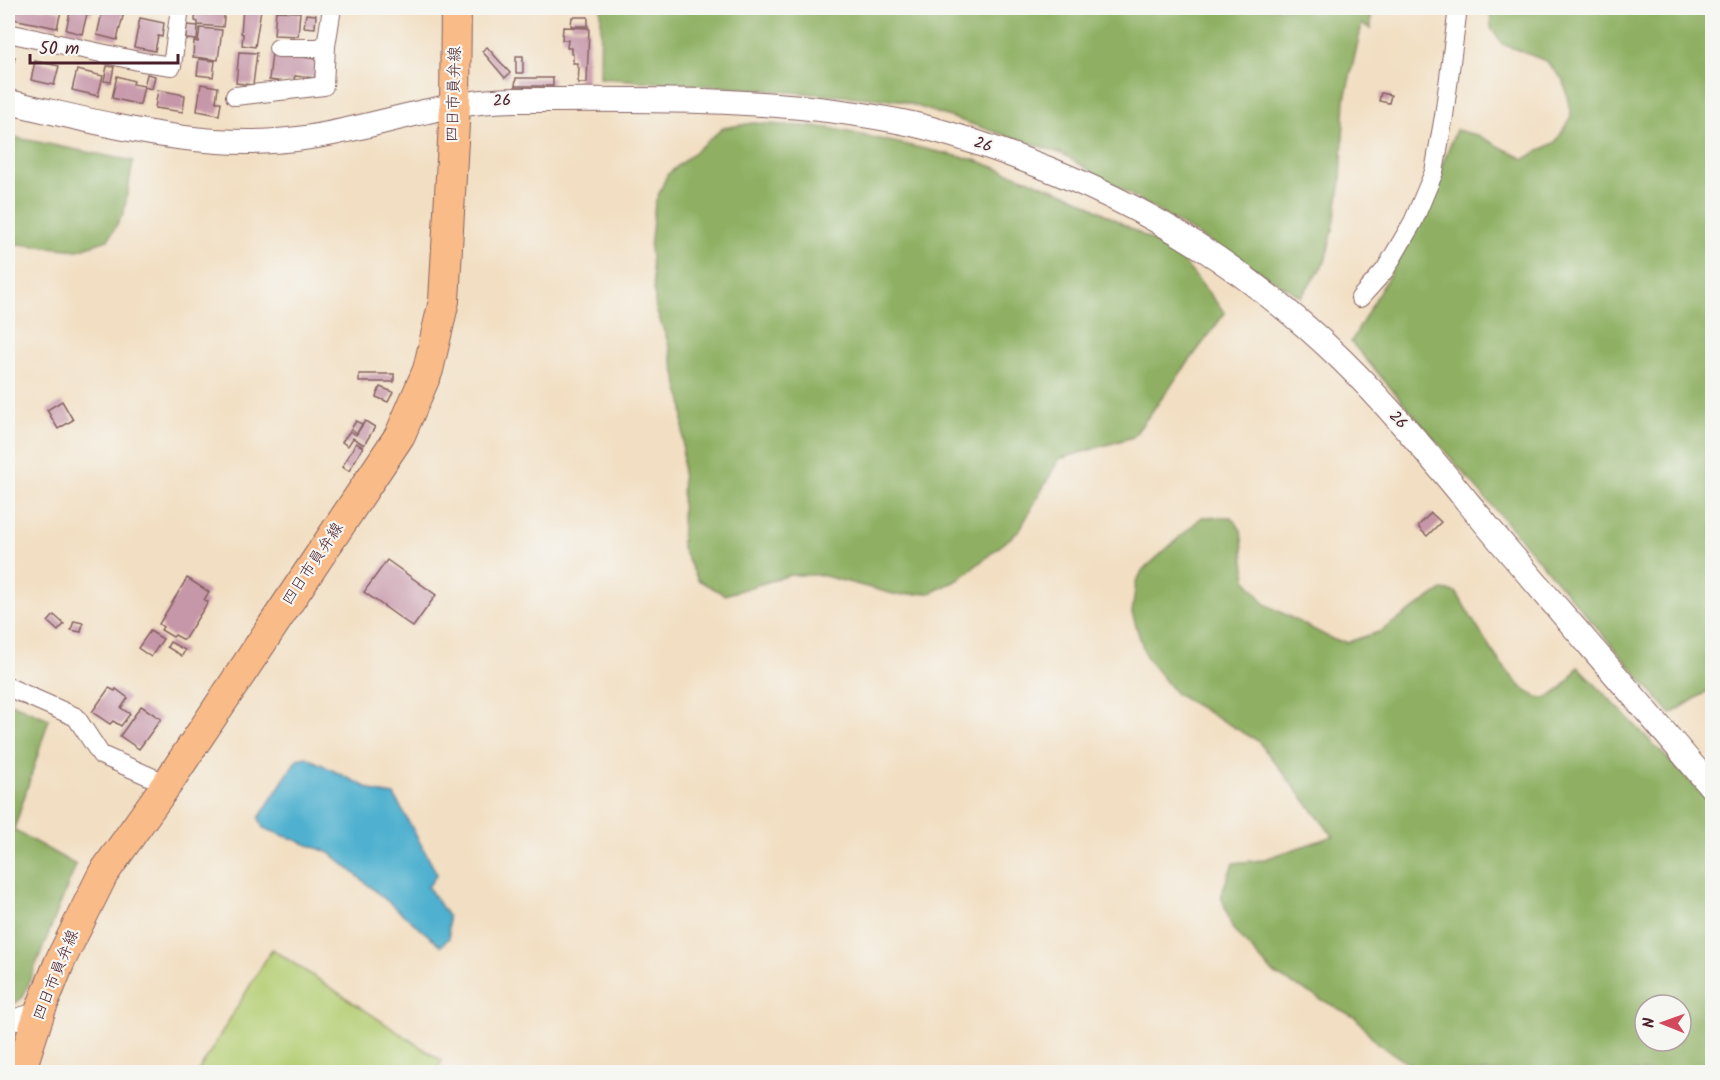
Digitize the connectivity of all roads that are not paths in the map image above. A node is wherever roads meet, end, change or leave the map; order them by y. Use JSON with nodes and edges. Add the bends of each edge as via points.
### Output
{"nodes":[{"id":1,"x":180,"y":8,"type":"edge"},
{"id":2,"x":332,"y":8,"type":"edge"},
{"id":3,"x":456,"y":8,"type":"edge"},
{"id":4,"x":1458,"y":8,"type":"edge"},
{"id":5,"x":8,"y":33,"type":"edge"},
{"id":6,"x":326,"y":46,"type":"junction"},
{"id":7,"x":278,"y":48,"type":"dead end"},
{"id":8,"x":235,"y":96,"type":"dead end"},
{"id":9,"x":8,"y":102,"type":"edge"},
{"id":10,"x":455,"y":105,"type":"junction"},
{"id":11,"x":1360,"y":298,"type":"dead end"},
{"id":12,"x":8,"y":687,"type":"edge"},
{"id":13,"x":167,"y":784,"type":"junction"},
{"id":14,"x":1713,"y":788,"type":"edge"},
{"id":15,"x":40,"y":1011,"type":"junction"},
{"id":16,"x":8,"y":1025,"type":"edge"},
{"id":17,"x":20,"y":1072,"type":"edge"}],
"edges":[{"from":1,"to":5,"type":"street","via":[[172,66]]},
{"from":2,"to":6,"type":"street"},
{"from":3,"to":10,"type":"main road","name":"四日市員弁線"},
{"from":4,"to":11,"type":"street","via":[[1434,172],[1402,242],[1385,270]]},
{"from":6,"to":7,"type":"street"},
{"from":6,"to":8,"type":"street","via":[[324,86]]},
{"from":9,"to":10,"type":"street","name":"26","via":[[163,137],[224,143],[309,138]]},
{"from":10,"to":13,"type":"main road","name":"四日市員弁線","via":[[444,301],[428,370],[400,435]]},
{"from":10,"to":14,"type":"street","name":"26","via":[[508,100],[722,102],[825,110],[913,124],[978,142],[1074,178],[1153,217],[1240,273],[1344,362],[1408,431]]},
{"from":12,"to":13,"type":"street","via":[[76,717],[101,755]]},
{"from":13,"to":15,"type":"main road","name":"四日市員弁線","via":[[103,874],[76,925]]},
{"from":15,"to":16,"type":"street"},
{"from":15,"to":17,"type":"main road","name":"四日市員弁線"}]}
